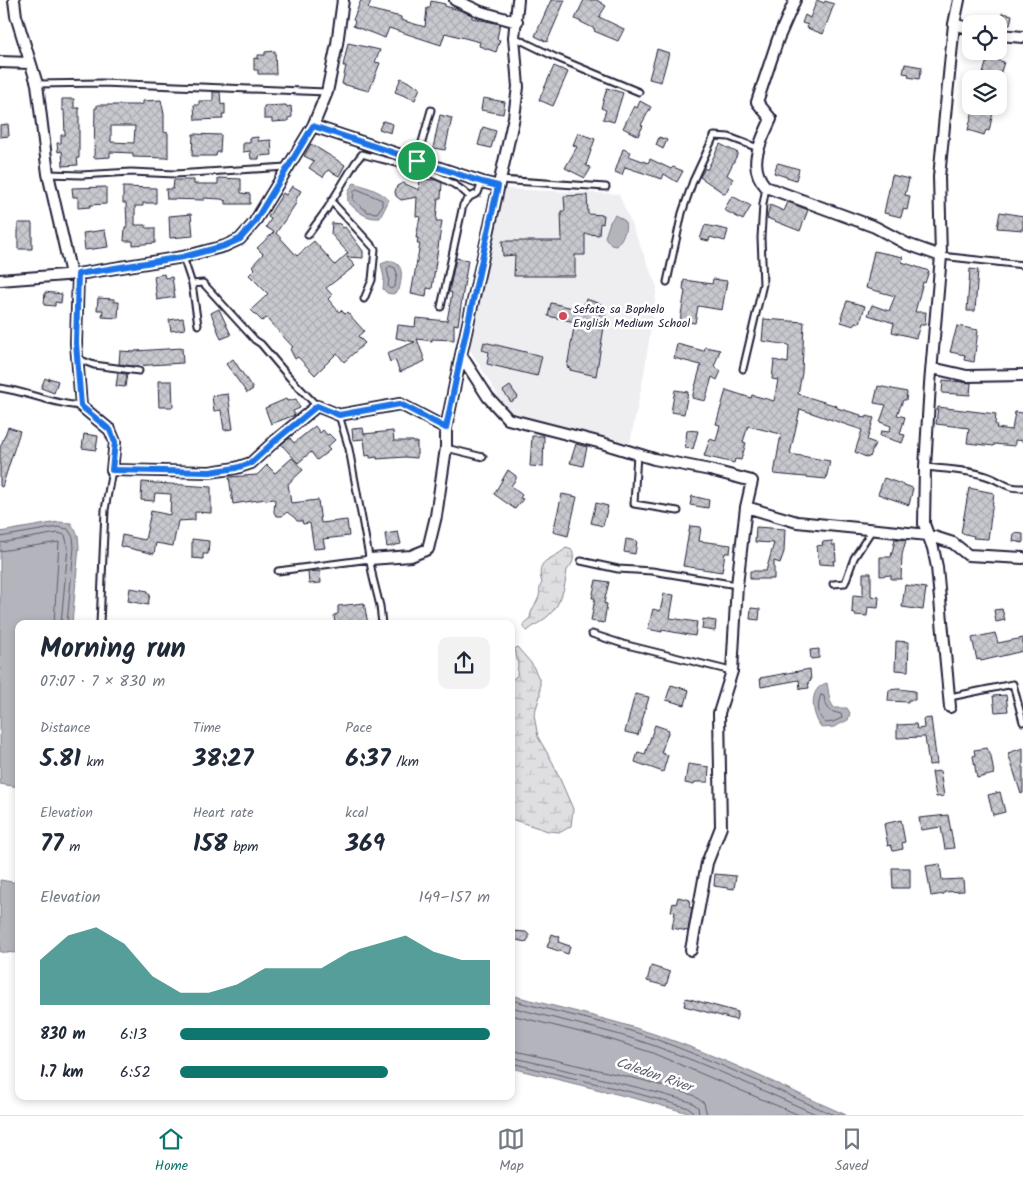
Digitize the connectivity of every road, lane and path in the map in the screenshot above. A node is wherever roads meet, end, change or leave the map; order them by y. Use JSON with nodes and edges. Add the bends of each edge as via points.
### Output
{"nodes":[{"id":1,"x":14,"y":0,"type":"edge"},
{"id":2,"x":343,"y":0,"type":"edge"},
{"id":3,"x":455,"y":0,"type":"edge"},
{"id":4,"x":518,"y":0,"type":"edge"},
{"id":5,"x":795,"y":0,"type":"edge"},
{"id":6,"x":959,"y":0,"type":"edge"},
{"id":7,"x":516,"y":22,"type":"junction"},
{"id":8,"x":954,"y":24,"type":"junction"},
{"id":9,"x":962,"y":26,"type":"edge"},
{"id":10,"x":1007,"y":36,"type":"edge"},
{"id":11,"x":1023,"y":37,"type":"edge"},
{"id":12,"x":514,"y":38,"type":"junction"},
{"id":13,"x":0,"y":62,"type":"edge"},
{"id":14,"x":30,"y":63,"type":"junction"},
{"id":15,"x":37,"y":84,"type":"junction"},
{"id":16,"x":327,"y":92,"type":"junction"},
{"id":17,"x":639,"y":92,"type":"dead end"},
{"id":18,"x":431,"y":110,"type":"dead end"},
{"id":19,"x":313,"y":126,"type":"junction"},
{"id":20,"x":758,"y":148,"type":"junction"},
{"id":21,"x":417,"y":161,"type":"junction"},
{"id":22,"x":287,"y":167,"type":"junction"},
{"id":23,"x":48,"y":174,"type":"junction"},
{"id":24,"x":482,"y":182,"type":"junction"},
{"id":25,"x":499,"y":183,"type":"junction"},
{"id":26,"x":606,"y":187,"type":"dead end"},
{"id":27,"x":766,"y":187,"type":"junction"},
{"id":28,"x":470,"y":197,"type":"junction"},
{"id":29,"x":331,"y":201,"type":"junction"},
{"id":30,"x":308,"y":235,"type":"dead end"},
{"id":31,"x":940,"y":256,"type":"junction"},
{"id":32,"x":183,"y":257,"type":"junction"},
{"id":33,"x":1023,"y":266,"type":"edge"},
{"id":34,"x":75,"y":274,"type":"junction"},
{"id":35,"x":0,"y":280,"type":"edge"},
{"id":36,"x":667,"y":282,"type":"dead end"},
{"id":37,"x":192,"y":284,"type":"junction"},
{"id":38,"x":364,"y":299,"type":"dead end"},
{"id":39,"x":441,"y":308,"type":"dead end"},
{"id":40,"x":198,"y":325,"type":"dead end"},
{"id":41,"x":461,"y":355,"type":"junction"},
{"id":42,"x":77,"y":358,"type":"junction"},
{"id":43,"x":932,"y":368,"type":"junction"},
{"id":44,"x":743,"y":369,"type":"dead end"},
{"id":45,"x":139,"y":371,"type":"dead end"},
{"id":46,"x":1023,"y":375,"type":"edge"},
{"id":47,"x":0,"y":388,"type":"edge"},
{"id":48,"x":81,"y":406,"type":"junction"},
{"id":49,"x":317,"y":406,"type":"junction"},
{"id":50,"x":339,"y":415,"type":"junction"},
{"id":51,"x":446,"y":428,"type":"junction"},
{"id":52,"x":446,"y":448,"type":"junction"},
{"id":53,"x":637,"y":454,"type":"junction"},
{"id":54,"x":483,"y":458,"type":"dead end"},
{"id":55,"x":925,"y":467,"type":"junction"},
{"id":56,"x":112,"y":470,"type":"junction"},
{"id":57,"x":1023,"y":488,"type":"edge"},
{"id":58,"x":746,"y":507,"type":"junction"},
{"id":59,"x":678,"y":512,"type":"dead end"},
{"id":60,"x":872,"y":530,"type":"junction"},
{"id":61,"x":928,"y":535,"type":"junction"},
{"id":62,"x":1023,"y":558,"type":"edge"},
{"id":63,"x":370,"y":559,"type":"junction"},
{"id":64,"x":581,"y":561,"type":"dead end"},
{"id":65,"x":278,"y":570,"type":"dead end"},
{"id":66,"x":833,"y":584,"type":"dead end"},
{"id":67,"x":737,"y":585,"type":"junction"},
{"id":68,"x":100,"y":620,"type":"edge"},
{"id":69,"x":382,"y":620,"type":"edge"},
{"id":70,"x":592,"y":634,"type":"dead end"},
{"id":71,"x":732,"y":671,"type":"junction"},
{"id":72,"x":950,"y":702,"type":"joint"},
{"id":73,"x":1023,"y":722,"type":"edge"},
{"id":74,"x":691,"y":950,"type":"dead end"}],
"edges":[{"from":1,"to":14,"type":"street"},
{"from":2,"to":16,"type":"street"},
{"from":3,"to":7,"type":"street"},
{"from":4,"to":7,"type":"street"},
{"from":5,"to":20,"type":"street","via":[[757,102],[771,119]]},
{"from":6,"to":8,"type":"street"},
{"from":7,"to":12,"type":"street"},
{"from":8,"to":9,"type":"street"},
{"from":8,"to":31,"type":"street","via":[[939,178]]},
{"from":10,"to":11,"type":"street"},
{"from":12,"to":17,"type":"lane"},
{"from":12,"to":25,"type":"street","via":[[518,88]]},
{"from":13,"to":14,"type":"street"},
{"from":14,"to":15,"type":"street"},
{"from":15,"to":16,"type":"lane","via":[[102,83]]},
{"from":15,"to":23,"type":"street"},
{"from":16,"to":19,"type":"street"},
{"from":18,"to":21,"type":"lane"},
{"from":19,"to":21,"type":"street"},
{"from":19,"to":22,"type":"street"},
{"from":20,"to":27,"type":"street","via":[[755,167]]},
{"from":20,"to":36,"type":"lane","via":[[729,137],[714,136],[682,213]]},
{"from":21,"to":24,"type":"street"},
{"from":22,"to":23,"type":"lane","via":[[175,174]]},
{"from":22,"to":32,"type":"street","via":[[254,223],[240,239]]},
{"from":23,"to":34,"type":"street"},
{"from":24,"to":25,"type":"street"},
{"from":24,"to":28,"type":"lane","via":[[478,193]]},
{"from":25,"to":26,"type":"lane"},
{"from":25,"to":41,"type":"street"},
{"from":27,"to":31,"type":"street","via":[[875,226],[907,244]]},
{"from":27,"to":44,"type":"lane","via":[[761,238],[763,284]]},
{"from":28,"to":29,"type":"lane","via":[[460,187],[429,173],[362,154]]},
{"from":28,"to":39,"type":"lane","via":[[463,205]]},
{"from":29,"to":30,"type":"lane"},
{"from":29,"to":38,"type":"lane","via":[[375,249],[372,280]]},
{"from":31,"to":33,"type":"lane"},
{"from":31,"to":43,"type":"street"},
{"from":32,"to":34,"type":"street"},
{"from":32,"to":37,"type":"lane"},
{"from":34,"to":35,"type":"street"},
{"from":34,"to":42,"type":"street"},
{"from":37,"to":40,"type":"lane"},
{"from":37,"to":49,"type":"lane","via":[[203,283]]},
{"from":41,"to":51,"type":"street"},
{"from":41,"to":53,"type":"street","via":[[488,397],[508,419]]},
{"from":42,"to":45,"type":"lane","via":[[94,366]]},
{"from":42,"to":48,"type":"street"},
{"from":43,"to":46,"type":"street","via":[[966,376]]},
{"from":43,"to":55,"type":"street"},
{"from":47,"to":48,"type":"lane","via":[[63,405]]},
{"from":48,"to":56,"type":"street","via":[[110,430],[115,442]]},
{"from":49,"to":50,"type":"street"},
{"from":49,"to":56,"type":"street","via":[[251,463],[236,468],[210,472]]},
{"from":50,"to":51,"type":"street","via":[[400,404]]},
{"from":50,"to":63,"type":"lane","via":[[349,449]]},
{"from":51,"to":52,"type":"street"},
{"from":52,"to":54,"type":"lane"},
{"from":52,"to":63,"type":"street","via":[[428,548],[410,556]]},
{"from":53,"to":58,"type":"street","via":[[752,481]]},
{"from":53,"to":59,"type":"lane","via":[[634,504]]},
{"from":55,"to":57,"type":"lane","via":[[989,477],[1010,488]]},
{"from":55,"to":61,"type":"street","via":[[924,524]]},
{"from":56,"to":68,"type":"lane","via":[[105,510]]},
{"from":58,"to":60,"type":"street","via":[[797,522]]},
{"from":58,"to":67,"type":"street"},
{"from":60,"to":61,"type":"street"},
{"from":60,"to":66,"type":"lane","via":[[854,558],[845,583]]},
{"from":61,"to":62,"type":"street","via":[[953,543],[968,555]]},
{"from":61,"to":72,"type":"street","via":[[937,567]]},
{"from":63,"to":65,"type":"lane"},
{"from":63,"to":69,"type":"lane"},
{"from":64,"to":67,"type":"lane"},
{"from":67,"to":71,"type":"street"},
{"from":70,"to":71,"type":"lane"},
{"from":71,"to":74,"type":"street","via":[[720,713],[721,827],[707,863]]},
{"from":72,"to":73,"type":"lane","via":[[1013,684]]}]}
